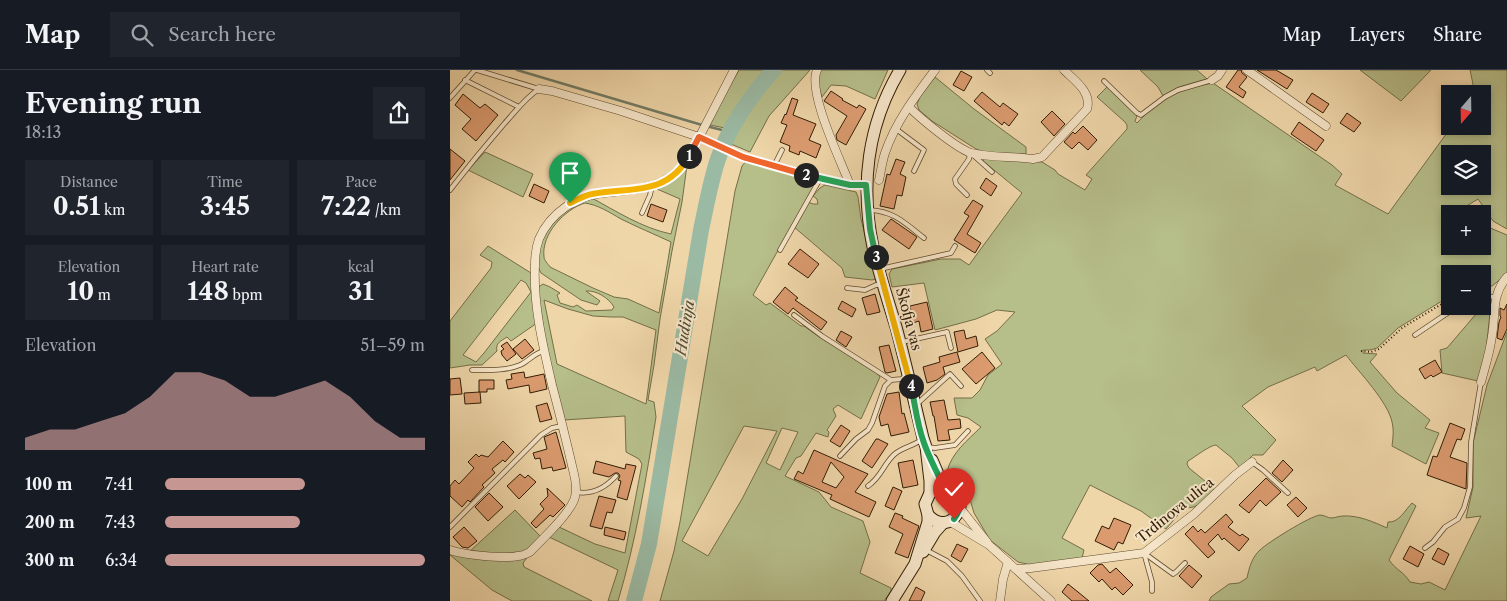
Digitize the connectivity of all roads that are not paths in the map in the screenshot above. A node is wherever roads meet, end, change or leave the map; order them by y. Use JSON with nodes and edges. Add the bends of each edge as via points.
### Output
{"nodes":[{"id":1,"x":476,"y":70,"type":"edge"},
{"id":2,"x":734,"y":70,"type":"edge"},
{"id":3,"x":817,"y":70,"type":"edge"},
{"id":4,"x":900,"y":70,"type":"edge"},
{"id":5,"x":935,"y":70,"type":"edge"},
{"id":6,"x":1064,"y":70,"type":"edge"},
{"id":7,"x":1222,"y":70,"type":"edge"},
{"id":8,"x":1247,"y":70,"type":"edge"},
{"id":9,"x":465,"y":80,"type":"junction"},
{"id":10,"x":1212,"y":80,"type":"joint"},
{"id":11,"x":1104,"y":81,"type":"dead end"},
{"id":12,"x":539,"y":89,"type":"junction"},
{"id":13,"x":450,"y":98,"type":"edge"},
{"id":14,"x":519,"y":107,"type":"junction"},
{"id":15,"x":909,"y":107,"type":"junction"},
{"id":16,"x":1326,"y":126,"type":"dead end"},
{"id":17,"x":896,"y":129,"type":"junction"},
{"id":18,"x":701,"y":134,"type":"junction"},
{"id":19,"x":782,"y":150,"type":"dead end"},
{"id":20,"x":970,"y":152,"type":"junction"},
{"id":21,"x":774,"y":166,"type":"junction"},
{"id":22,"x":914,"y":171,"type":"dead end"},
{"id":23,"x":992,"y":172,"type":"dead end"},
{"id":24,"x":820,"y":179,"type":"junction"},
{"id":25,"x":879,"y":180,"type":"dead end"},
{"id":26,"x":850,"y":185,"type":"junction"},
{"id":27,"x":866,"y":185,"type":"junction"},
{"id":28,"x":652,"y":186,"type":"junction"},
{"id":29,"x":450,"y":190,"type":"edge"},
{"id":30,"x":967,"y":195,"type":"dead end"},
{"id":31,"x":869,"y":210,"type":"junction"},
{"id":32,"x":642,"y":213,"type":"dead end"},
{"id":33,"x":924,"y":238,"type":"dead end"},
{"id":34,"x":955,"y":246,"type":"dead end"},
{"id":35,"x":780,"y":250,"type":"dead end"},
{"id":36,"x":880,"y":269,"type":"junction"},
{"id":37,"x":1507,"y":277,"type":"edge"},
{"id":38,"x":884,"y":285,"type":"junction"},
{"id":39,"x":847,"y":288,"type":"dead end"},
{"id":40,"x":1491,"y":297,"type":"edge"},
{"id":41,"x":1496,"y":297,"type":"junction"},
{"id":42,"x":794,"y":315,"type":"dead end"},
{"id":43,"x":1445,"y":315,"type":"edge"},
{"id":44,"x":1415,"y":335,"type":"dead end"},
{"id":45,"x":900,"y":343,"type":"junction"},
{"id":46,"x":951,"y":348,"type":"dead end"},
{"id":47,"x":544,"y":351,"type":"junction"},
{"id":48,"x":472,"y":370,"type":"dead end"},
{"id":49,"x":908,"y":374,"type":"junction"},
{"id":50,"x":891,"y":380,"type":"junction"},
{"id":51,"x":1481,"y":382,"type":"joint"},
{"id":52,"x":961,"y":386,"type":"dead end"},
{"id":53,"x":915,"y":405,"type":"junction"},
{"id":54,"x":562,"y":426,"type":"junction"},
{"id":55,"x":968,"y":431,"type":"dead end"},
{"id":56,"x":924,"y":443,"type":"junction"},
{"id":57,"x":840,"y":456,"type":"dead end"},
{"id":58,"x":1252,"y":462,"type":"joint"},
{"id":59,"x":616,"y":476,"type":"dead end"},
{"id":60,"x":868,"y":486,"type":"dead end"},
{"id":61,"x":945,"y":487,"type":"junction"},
{"id":62,"x":576,"y":492,"type":"junction"},
{"id":63,"x":930,"y":493,"type":"junction"},
{"id":64,"x":1288,"y":493,"type":"dead end"},
{"id":65,"x":960,"y":508,"type":"junction"},
{"id":66,"x":928,"y":515,"type":"junction"},
{"id":67,"x":946,"y":522,"type":"junction"},
{"id":68,"x":450,"y":526,"type":"edge"},
{"id":69,"x":989,"y":546,"type":"junction"},
{"id":70,"x":1425,"y":548,"type":"dead end"},
{"id":71,"x":924,"y":549,"type":"junction"},
{"id":72,"x":450,"y":550,"type":"edge"},
{"id":73,"x":1144,"y":553,"type":"junction"},
{"id":74,"x":1008,"y":562,"type":"junction"},
{"id":75,"x":1185,"y":563,"type":"dead end"},
{"id":76,"x":915,"y":564,"type":"junction"},
{"id":77,"x":1016,"y":569,"type":"junction"},
{"id":78,"x":1152,"y":591,"type":"dead end"},
{"id":79,"x":892,"y":601,"type":"edge"},
{"id":80,"x":980,"y":601,"type":"edge"},
{"id":81,"x":1000,"y":601,"type":"edge"},
{"id":82,"x":1051,"y":601,"type":"edge"}],
"edges":[{"from":1,"to":9,"type":"lane"},
{"from":1,"to":12,"type":"lane"},
{"from":2,"to":18,"type":"street"},
{"from":3,"to":26,"type":"street","via":[[816,86],[822,114]]},
{"from":4,"to":27,"type":"main road","name":"Škofja vas","via":[[876,126]]},
{"from":5,"to":15,"type":"street"},
{"from":6,"to":20,"type":"street","via":[[1085,91],[1089,100],[1087,109],[1042,157]]},
{"from":7,"to":10,"type":"street"},
{"from":8,"to":16,"type":"street"},
{"from":9,"to":13,"type":"lane"},
{"from":9,"to":14,"type":"lane"},
{"from":10,"to":11,"type":"lane","via":[[1178,90],[1141,115]]},
{"from":12,"to":14,"type":"lane"},
{"from":12,"to":18,"type":"street"},
{"from":14,"to":29,"type":"lane"},
{"from":15,"to":17,"type":"street"},
{"from":15,"to":20,"type":"street"},
{"from":17,"to":22,"type":"lane","via":[[924,150]]},
{"from":17,"to":25,"type":"street","via":[[885,153]]},
{"from":18,"to":21,"type":"street","via":[[709,142],[743,157]]},
{"from":18,"to":28,"type":"street","via":[[675,174]]},
{"from":19,"to":21,"type":"lane"},
{"from":20,"to":23,"type":"lane"},
{"from":20,"to":30,"type":"lane","via":[[969,159],[955,179]]},
{"from":21,"to":24,"type":"street"},
{"from":24,"to":26,"type":"street"},
{"from":24,"to":35,"type":"lane"},
{"from":26,"to":27,"type":"street"},
{"from":27,"to":31,"type":"main road","name":"Škofja vas"},
{"from":28,"to":32,"type":"lane"},
{"from":28,"to":47,"type":"street","via":[[590,194],[570,203],[546,228],[539,239],[534,281]]},
{"from":31,"to":33,"type":"lane","via":[[896,216]]},
{"from":31,"to":36,"type":"main road","name":"Škofja vas"},
{"from":34,"to":36,"type":"lane","via":[[951,253]]},
{"from":36,"to":38,"type":"main road","name":"Škofja vas"},
{"from":37,"to":41,"type":"street","via":[[1500,284]]},
{"from":38,"to":39,"type":"lane","via":[[865,290]]},
{"from":38,"to":45,"type":"main road","name":"Škofja vas"},
{"from":40,"to":41,"type":"lane"},
{"from":41,"to":51,"type":"street","via":[[1491,343]]},
{"from":42,"to":50,"type":"lane"},
{"from":43,"to":44,"type":"lane"},
{"from":45,"to":46,"type":"lane","via":[[946,332]]},
{"from":45,"to":49,"type":"main road","name":"Škofja vas"},
{"from":47,"to":48,"type":"lane","via":[[513,367]]},
{"from":47,"to":54,"type":"street"},
{"from":49,"to":50,"type":"lane"},
{"from":49,"to":53,"type":"main road","name":"Škofja vas"},
{"from":50,"to":57,"type":"lane","via":[[885,386],[868,430]]},
{"from":51,"to":70,"type":"lane","via":[[1471,442],[1470,487],[1464,508],[1458,520],[1445,527]]},
{"from":52,"to":53,"type":"lane","via":[[950,374]]},
{"from":53,"to":56,"type":"main road","name":"Škofja vas"},
{"from":54,"to":62,"type":"street"},
{"from":54,"to":68,"type":"lane","via":[[541,435]]},
{"from":55,"to":56,"type":"lane","via":[[955,445],[935,448]]},
{"from":56,"to":60,"type":"lane","via":[[906,446],[895,454],[880,476]]},
{"from":56,"to":61,"type":"main road"},
{"from":56,"to":63,"type":"main road","name":"Škofja vas"},
{"from":58,"to":64,"type":"lane"},
{"from":58,"to":73,"type":"street","name":"Trdinova ulica"},
{"from":59,"to":62,"type":"lane","via":[[602,488]]},
{"from":61,"to":63,"type":"main road"},
{"from":61,"to":65,"type":"main road","via":[[955,492]]},
{"from":62,"to":72,"type":"street","via":[[572,505],[530,552],[517,557]]},
{"from":63,"to":66,"type":"main road","name":"Škofja vas","via":[[925,504]]},
{"from":65,"to":67,"type":"main road","via":[[958,514]]},
{"from":65,"to":69,"type":"street"},
{"from":66,"to":67,"type":"main road","via":[[938,522]]},
{"from":66,"to":76,"type":"main road","name":"Škofja vas"},
{"from":67,"to":69,"type":"street"},
{"from":67,"to":71,"type":"main road"},
{"from":69,"to":74,"type":"street"},
{"from":71,"to":76,"type":"main road"},
{"from":71,"to":80,"type":"lane","via":[[947,561]]},
{"from":73,"to":75,"type":"lane","via":[[1173,574]]},
{"from":73,"to":77,"type":"street","name":"Trdinova ulica"},
{"from":73,"to":78,"type":"lane"},
{"from":74,"to":77,"type":"street"},
{"from":74,"to":81,"type":"street"},
{"from":76,"to":79,"type":"main road","name":"Škofja vas"},
{"from":77,"to":82,"type":"street"}]}
